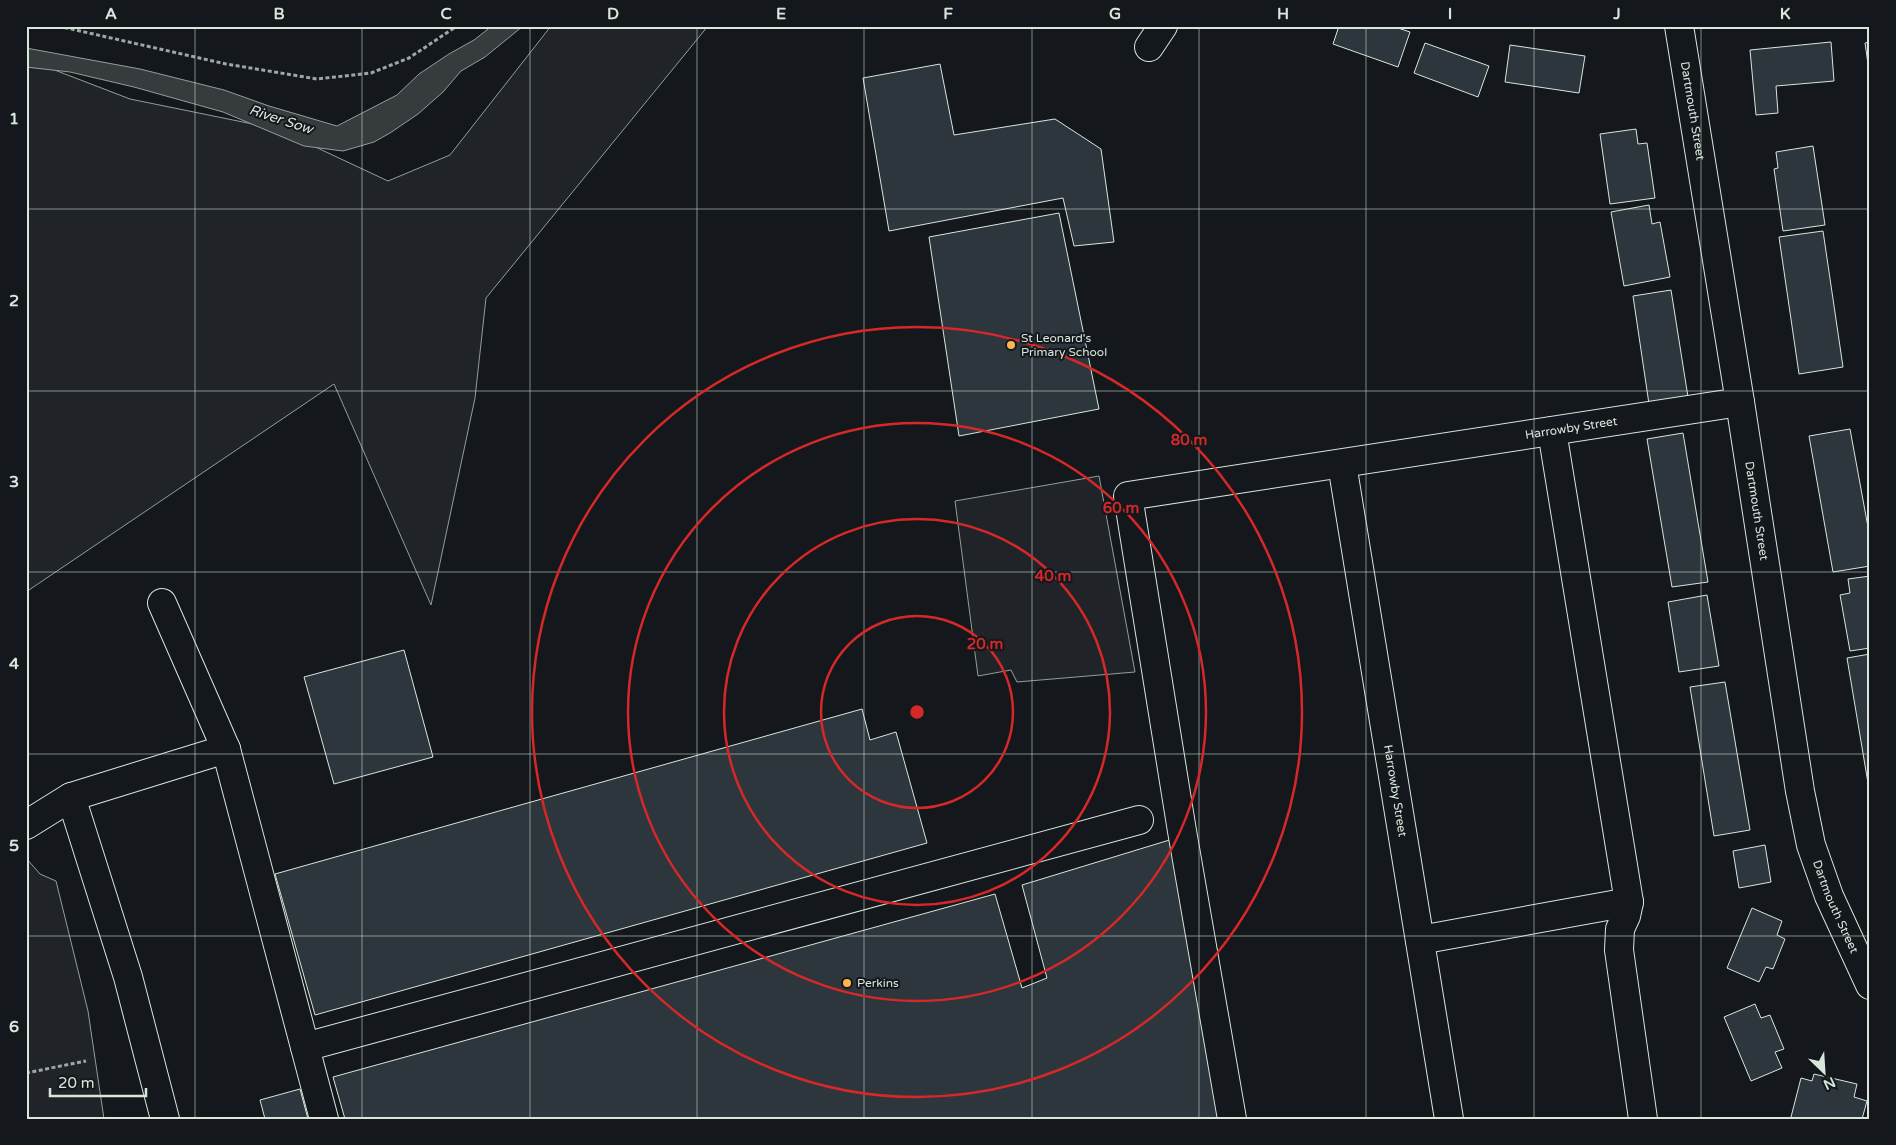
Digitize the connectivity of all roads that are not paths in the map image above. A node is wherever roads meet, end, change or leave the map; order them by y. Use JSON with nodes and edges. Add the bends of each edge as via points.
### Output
{"nodes":[{"id":1,"x":1679,"y":26,"type":"edge"},
{"id":2,"x":1740,"y":402,"type":"junction"},
{"id":3,"x":1552,"y":431,"type":"junction"},
{"id":4,"x":1342,"y":464,"type":"junction"},
{"id":5,"x":162,"y":603,"type":"dead end"},
{"id":6,"x":226,"y":749,"type":"junction"},
{"id":7,"x":71,"y":797,"type":"junction"},
{"id":8,"x":1139,"y":820,"type":"dead end"},
{"id":9,"x":26,"y":826,"type":"edge"},
{"id":10,"x":1629,"y":902,"type":"junction"},
{"id":11,"x":1420,"y":940,"type":"junction"},
{"id":12,"x":1870,"y":985,"type":"edge"},
{"id":13,"x":305,"y":1047,"type":"junction"},
{"id":14,"x":165,"y":1119,"type":"edge"},
{"id":15,"x":324,"y":1119,"type":"edge"},
{"id":16,"x":1232,"y":1119,"type":"edge"},
{"id":17,"x":1449,"y":1119,"type":"edge"},
{"id":18,"x":1643,"y":1119,"type":"edge"}],
"edges":[{"from":1,"to":2,"type":"street","name":"Dartmouth Street"},
{"from":2,"to":3,"type":"street","name":"Harrowby Street"},
{"from":2,"to":12,"type":"street","name":"Dartmouth Street","via":[[1811,845],[1829,896]]},
{"from":3,"to":4,"type":"street","name":"Harrowby Street"},
{"from":3,"to":10,"type":"street"},
{"from":4,"to":11,"type":"street","name":"Harrowby Street"},
{"from":4,"to":16,"type":"street","name":"Harrowby Street","via":[[1128,496]]},
{"from":5,"to":6,"type":"street"},
{"from":6,"to":7,"type":"street"},
{"from":6,"to":13,"type":"street"},
{"from":7,"to":9,"type":"street"},
{"from":7,"to":14,"type":"street","via":[[128,977]]},
{"from":8,"to":13,"type":"street"},
{"from":10,"to":11,"type":"street"},
{"from":10,"to":18,"type":"street","via":[[1620,930],[1619,950]]},
{"from":11,"to":17,"type":"street","name":"Harrowby Street"},
{"from":13,"to":15,"type":"street"}]}
